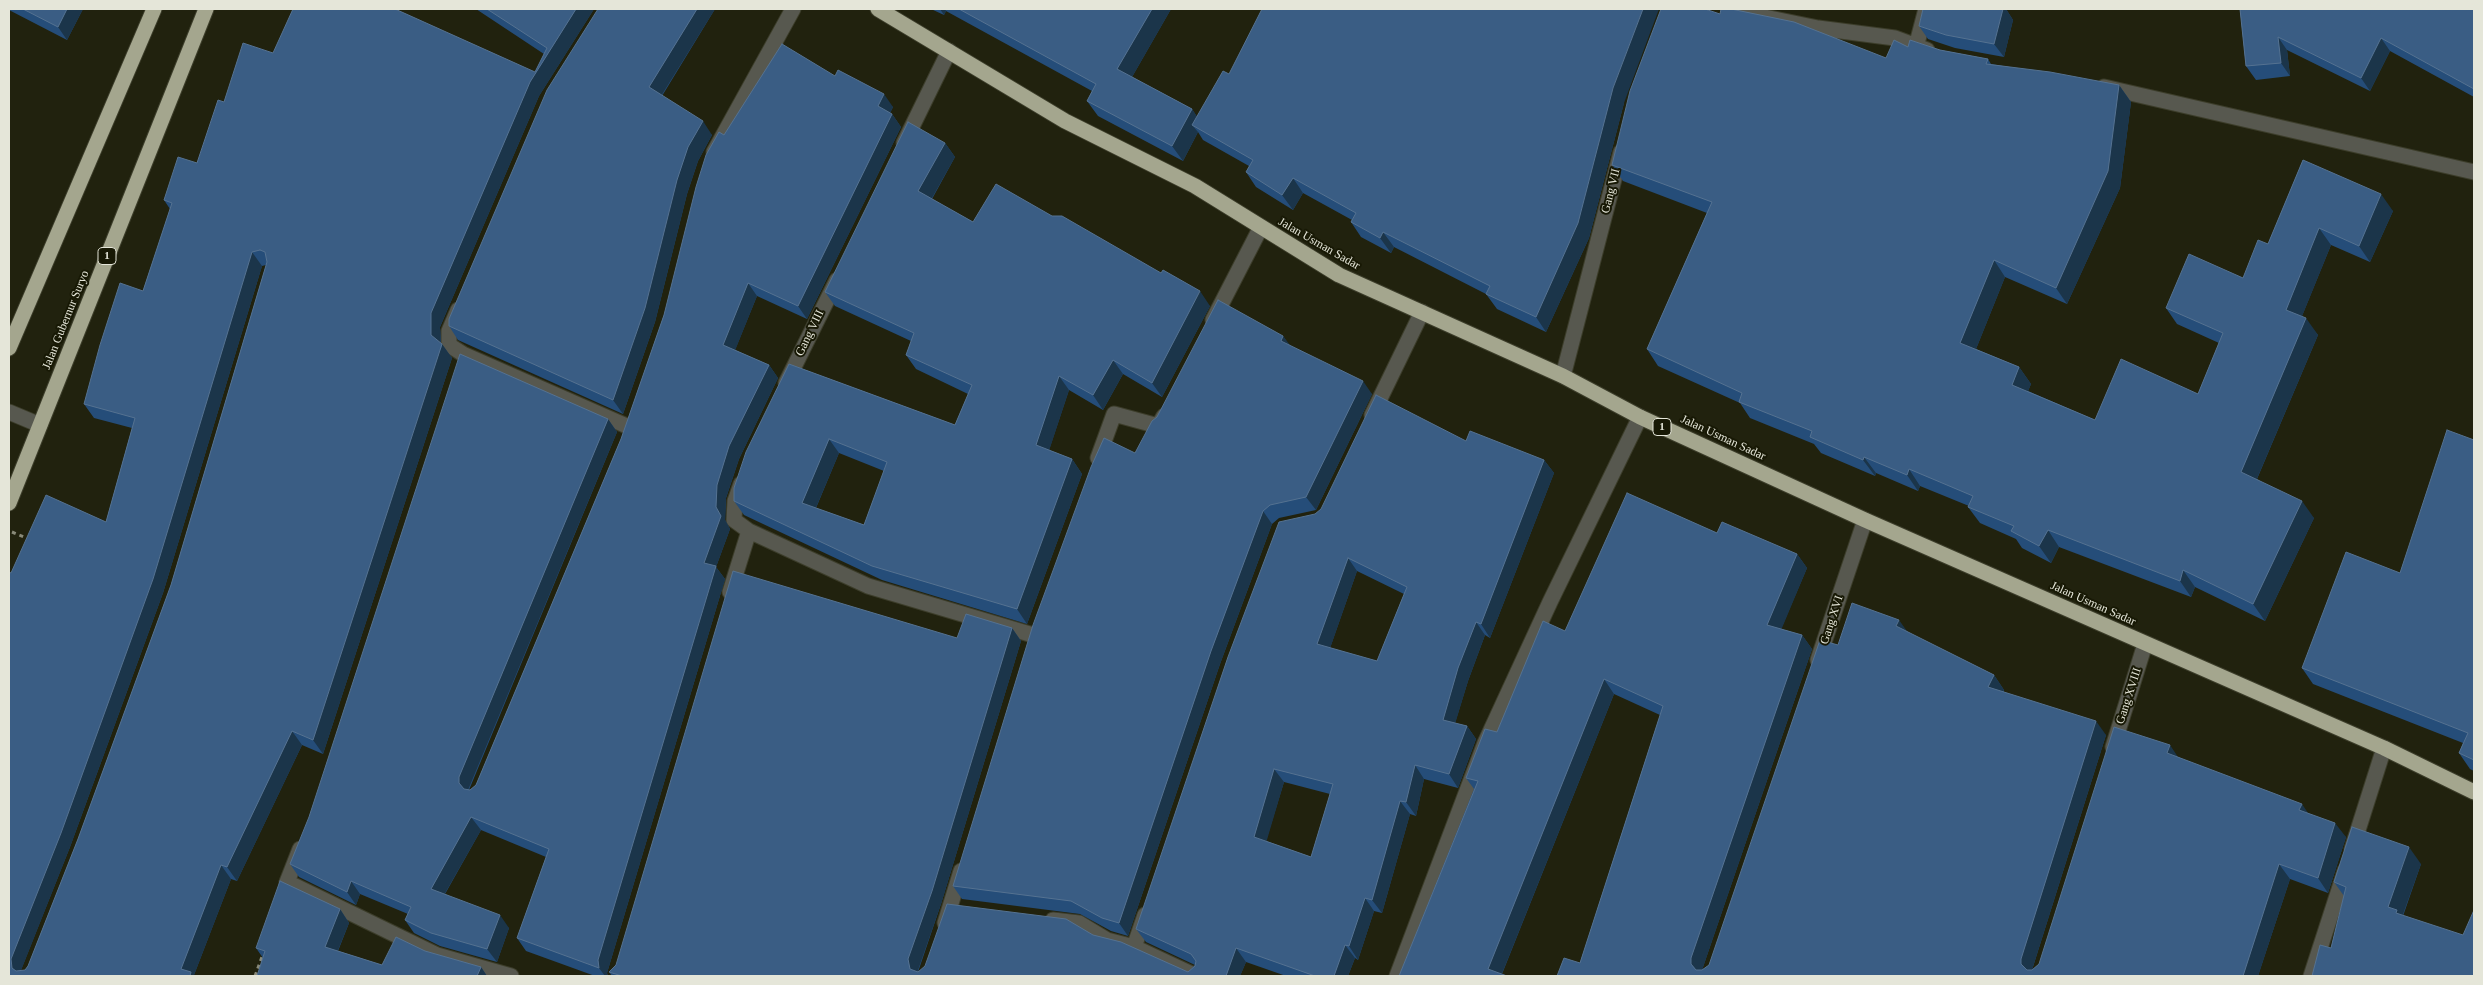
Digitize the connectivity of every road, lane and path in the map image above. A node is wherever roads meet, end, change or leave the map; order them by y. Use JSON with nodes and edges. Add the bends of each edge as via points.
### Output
{"nodes":[{"id":1,"x":154,"y":9,"type":"edge"},
{"id":2,"x":206,"y":9,"type":"edge"},
{"id":3,"x":793,"y":9,"type":"edge"},
{"id":4,"x":878,"y":9,"type":"edge"},
{"id":5,"x":1736,"y":9,"type":"edge"},
{"id":6,"x":1926,"y":9,"type":"edge"},
{"id":7,"x":1916,"y":47,"type":"junction"},
{"id":8,"x":949,"y":51,"type":"junction"},
{"id":9,"x":1944,"y":55,"type":"edge"},
{"id":10,"x":2088,"y":84,"type":"edge"},
{"id":11,"x":1625,"y":134,"type":"edge"},
{"id":12,"x":897,"y":158,"type":"edge"},
{"id":13,"x":707,"y":164,"type":"edge"},
{"id":14,"x":2474,"y":172,"type":"edge"},
{"id":15,"x":1261,"y":227,"type":"junction"},
{"id":16,"x":845,"y":264,"type":"edge"},
{"id":17,"x":464,"y":295,"type":"edge"},
{"id":18,"x":1422,"y":312,"type":"junction"},
{"id":19,"x":1207,"y":331,"type":"edge"},
{"id":20,"x":9,"y":346,"type":"edge"},
{"id":21,"x":463,"y":354,"type":"junction"},
{"id":22,"x":457,"y":370,"type":"edge"},
{"id":23,"x":1563,"y":376,"type":"junction"},
{"id":24,"x":779,"y":397,"type":"edge"},
{"id":25,"x":1172,"y":400,"type":"edge"},
{"id":26,"x":635,"y":408,"type":"edge"},
{"id":27,"x":9,"y":412,"type":"edge"},
{"id":28,"x":1640,"y":417,"type":"junction"},
{"id":29,"x":40,"y":425,"type":"junction"},
{"id":30,"x":1366,"y":428,"type":"edge"},
{"id":31,"x":1094,"y":469,"type":"edge"},
{"id":32,"x":745,"y":471,"type":"edge"},
{"id":33,"x":9,"y":503,"type":"edge"},
{"id":34,"x":1865,"y":520,"type":"junction"},
{"id":35,"x":9,"y":531,"type":"edge"},
{"id":36,"x":749,"y":531,"type":"junction"},
{"id":37,"x":36,"y":542,"type":"edge"},
{"id":38,"x":726,"y":607,"type":"edge"},
{"id":39,"x":1039,"y":616,"type":"edge"},
{"id":40,"x":1032,"y":635,"type":"junction"},
{"id":41,"x":2145,"y":644,"type":"junction"},
{"id":42,"x":1027,"y":654,"type":"edge"},
{"id":43,"x":1812,"y":679,"type":"edge"},
{"id":44,"x":2384,"y":748,"type":"junction"},
{"id":45,"x":2109,"y":758,"type":"edge"},
{"id":46,"x":2474,"y":792,"type":"edge"},
{"id":47,"x":305,"y":836,"type":"edge"},
{"id":48,"x":964,"y":860,"type":"edge"},
{"id":49,"x":1150,"y":900,"type":"edge"},
{"id":50,"x":950,"y":907,"type":"junction"},
{"id":51,"x":970,"y":910,"type":"edge"},
{"id":52,"x":1039,"y":918,"type":"edge"},
{"id":53,"x":941,"y":933,"type":"edge"},
{"id":54,"x":1134,"y":947,"type":"junction"},
{"id":55,"x":265,"y":948,"type":"edge"},
{"id":56,"x":256,"y":976,"type":"edge"},
{"id":57,"x":510,"y":976,"type":"edge"},
{"id":58,"x":1196,"y":976,"type":"edge"},
{"id":59,"x":1396,"y":976,"type":"edge"},
{"id":60,"x":2311,"y":976,"type":"edge"}],
"edges":[{"from":1,"to":20,"type":"highway"},
{"from":2,"to":29,"type":"highway","name":"Jalan Gubernur Suryo","number":"1"},
{"from":3,"to":13,"type":"street"},
{"from":4,"to":8,"type":"highway","name":"Jalan Usman Sadar","number":"1"},
{"from":5,"to":7,"type":"street","via":[[1818,28],[1895,38]]},
{"from":6,"to":7,"type":"street"},
{"from":7,"to":9,"type":"street"},
{"from":8,"to":12,"type":"street"},
{"from":8,"to":15,"type":"highway","name":"Jalan Usman Sadar","number":"1","via":[[1065,121],[1195,186]]},
{"from":10,"to":14,"type":"street"},
{"from":11,"to":23,"type":"street","name":"Gang VII"},
{"from":15,"to":18,"type":"highway","name":"Jalan Usman Sadar","number":"1","via":[[1339,275]]},
{"from":15,"to":19,"type":"street"},
{"from":16,"to":24,"type":"street","name":"Gang VIII"},
{"from":17,"to":21,"type":"street","via":[[449,331],[450,345]]},
{"from":18,"to":23,"type":"highway","name":"Jalan Usman Sadar","number":"1"},
{"from":18,"to":30,"type":"street"},
{"from":21,"to":22,"type":"street"},
{"from":21,"to":26,"type":"street","via":[[626,434]]},
{"from":23,"to":28,"type":"highway","name":"Jalan Usman Sadar","number":"1"},
{"from":25,"to":31,"type":"street","via":[[1158,426],[1114,414]]},
{"from":27,"to":29,"type":"street"},
{"from":28,"to":34,"type":"highway","name":"Jalan Usman Sadar","number":"1"},
{"from":28,"to":59,"type":"street","via":[[1485,743]]},
{"from":29,"to":33,"type":"highway","name":"Jalan Gubernur Suryo","number":"1"},
{"from":32,"to":36,"type":"street","via":[[735,501],[734,520]]},
{"from":34,"to":41,"type":"highway","name":"Jalan Usman Sadar","number":"1"},
{"from":34,"to":43,"type":"street","name":"Gang XVI"},
{"from":35,"to":37,"type":"path"},
{"from":36,"to":38,"type":"street"},
{"from":36,"to":40,"type":"street","via":[[868,586]]},
{"from":39,"to":40,"type":"street"},
{"from":40,"to":42,"type":"street"},
{"from":41,"to":44,"type":"highway","name":"Jalan Usman Sadar","number":"1"},
{"from":41,"to":45,"type":"street","name":"Gang XVIII"},
{"from":44,"to":46,"type":"highway","name":"Jalan Usman Sadar","number":"1"},
{"from":44,"to":60,"type":"street"},
{"from":47,"to":57,"type":"street","via":[[287,882],[437,955]]},
{"from":48,"to":50,"type":"street"},
{"from":49,"to":54,"type":"street"},
{"from":50,"to":51,"type":"street"},
{"from":50,"to":53,"type":"street"},
{"from":52,"to":54,"type":"street","via":[[1079,923],[1107,940]]},
{"from":54,"to":58,"type":"street"},
{"from":55,"to":56,"type":"path"}]}
